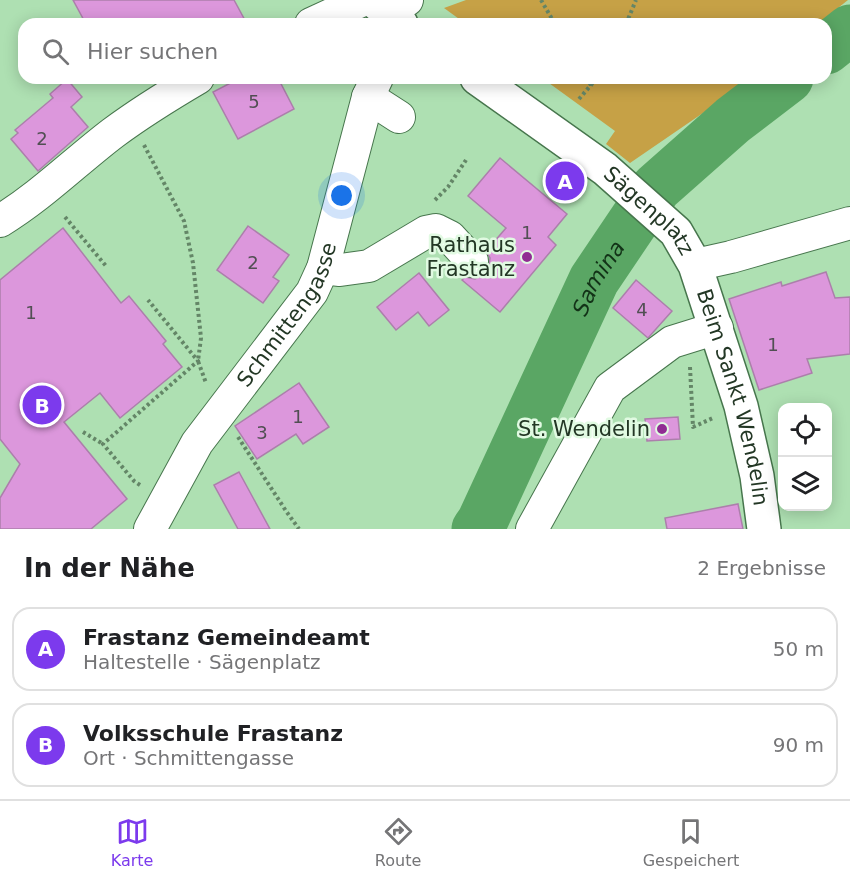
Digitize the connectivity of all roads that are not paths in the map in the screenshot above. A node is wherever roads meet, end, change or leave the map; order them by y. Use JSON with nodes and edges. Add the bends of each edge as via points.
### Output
{"nodes":[{"id":1,"x":386,"y":8,"type":"edge"},
{"id":2,"x":338,"y":18,"type":"edge"},
{"id":3,"x":192,"y":84,"type":"edge"},
{"id":4,"x":486,"y":84,"type":"edge"},
{"id":5,"x":373,"y":88,"type":"edge"},
{"id":6,"x":399,"y":117,"type":"dead end"},
{"id":7,"x":0,"y":221,"type":"edge"},
{"id":8,"x":850,"y":223,"type":"edge"},
{"id":9,"x":472,"y":261,"type":"dead end"},
{"id":10,"x":695,"y":265,"type":"junction"},
{"id":11,"x":323,"y":268,"type":"junction"},
{"id":12,"x":717,"y":328,"type":"junction"},
{"id":13,"x":150,"y":529,"type":"edge"},
{"id":14,"x":532,"y":529,"type":"edge"},
{"id":15,"x":764,"y":529,"type":"edge"}],
"edges":[{"from":1,"to":2,"type":"street"},
{"from":3,"to":7,"type":"street","via":[[174,104],[113,133]]},
{"from":4,"to":10,"type":"main road","name":"Sägenplatz","via":[[615,176],[676,232]]},
{"from":5,"to":6,"type":"street"},
{"from":5,"to":11,"type":"street","name":"Schmittengasse"},
{"from":8,"to":10,"type":"street"},
{"from":9,"to":11,"type":"street","via":[[450,237],[436,230],[426,232],[369,267]]},
{"from":10,"to":12,"type":"main road","name":"Beim Sankt Wendelin"},
{"from":11,"to":13,"type":"street","name":"Schmittengasse","via":[[312,292],[197,443]]},
{"from":12,"to":14,"type":"street","via":[[672,342],[610,388]]},
{"from":12,"to":15,"type":"main road","name":"Beim Sankt Wendelin","via":[[741,406]]}]}
